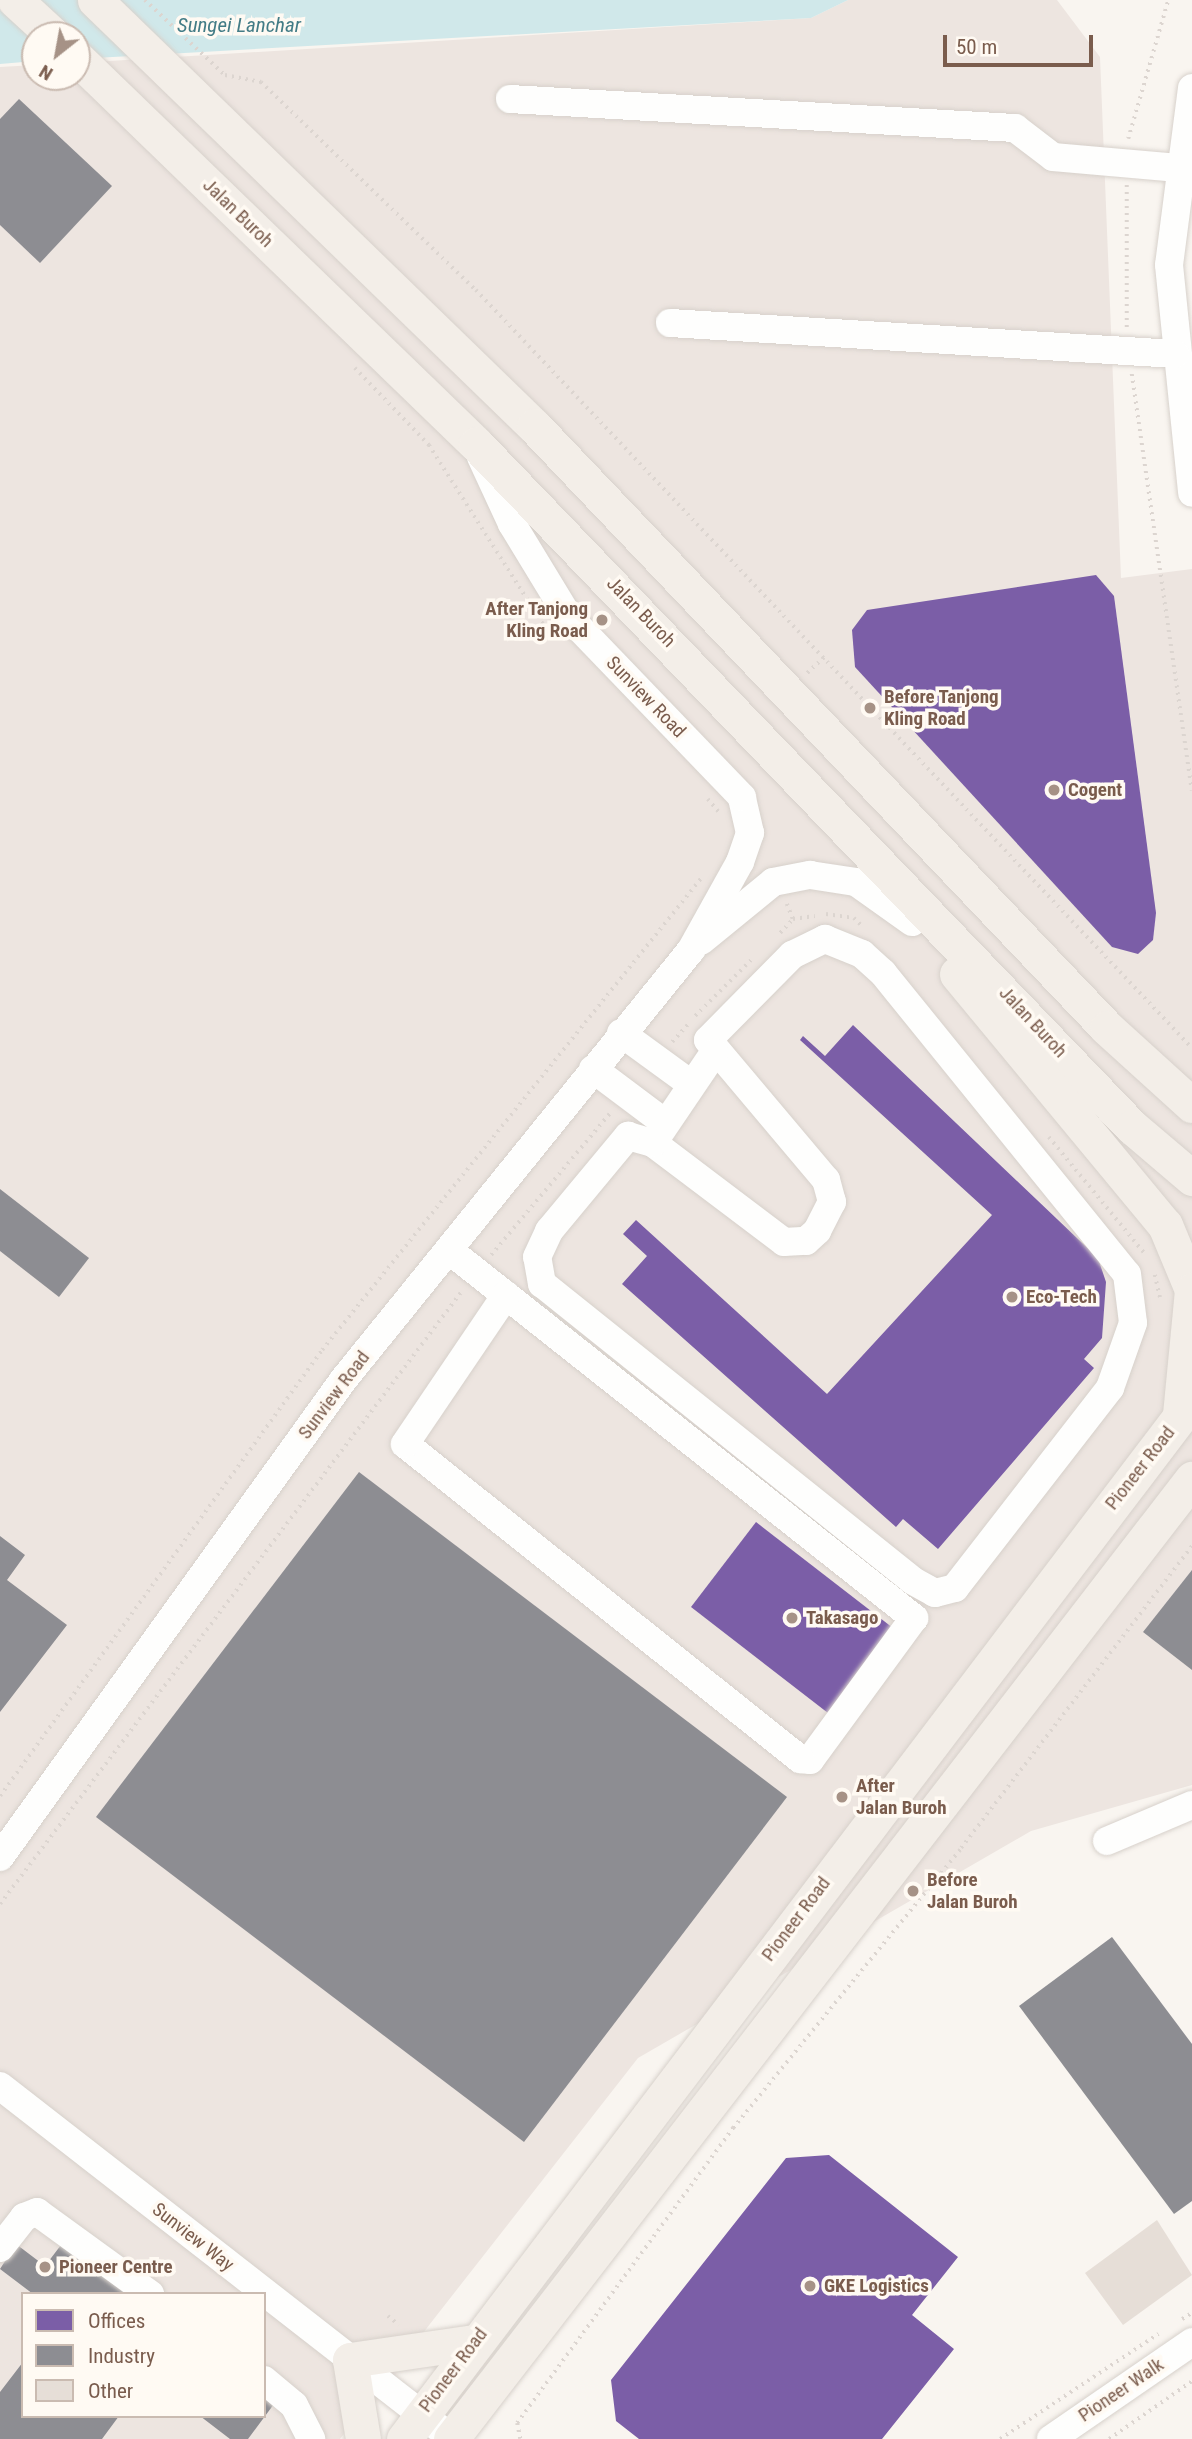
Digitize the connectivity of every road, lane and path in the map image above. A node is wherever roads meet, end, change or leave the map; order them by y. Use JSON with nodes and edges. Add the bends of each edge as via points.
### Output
{"nodes":[{"id":1,"x":15,"y":0,"type":"edge"},
{"id":2,"x":94,"y":0,"type":"edge"},
{"id":3,"x":145,"y":0,"type":"edge"},
{"id":4,"x":1168,"y":0,"type":"edge"},
{"id":5,"x":38,"y":21,"type":"edge"},
{"id":6,"x":91,"y":72,"type":"edge"},
{"id":7,"x":1192,"y":88,"type":"edge"},
{"id":8,"x":510,"y":99,"type":"dead end"},
{"id":9,"x":1128,"y":165,"type":"junction"},
{"id":10,"x":1179,"y":168,"type":"junction"},
{"id":11,"x":670,"y":323,"type":"dead end"},
{"id":12,"x":1129,"y":351,"type":"junction"},
{"id":13,"x":1175,"y":354,"type":"junction"},
{"id":14,"x":476,"y":444,"type":"junction"},
{"id":15,"x":1192,"y":493,"type":"edge"},
{"id":16,"x":1192,"y":791,"type":"edge"},
{"id":17,"x":817,"y":795,"type":"junction"},
{"id":18,"x":709,"y":868,"type":"dead end"},
{"id":19,"x":793,"y":919,"type":"dead end"},
{"id":20,"x":912,"y":922,"type":"junction"},
{"id":21,"x":771,"y":942,"type":"dead end"},
{"id":22,"x":691,"y":950,"type":"junction"},
{"id":23,"x":762,"y":950,"type":"dead end"},
{"id":24,"x":621,"y":1033,"type":"junction"},
{"id":25,"x":1192,"y":1048,"type":"edge"},
{"id":26,"x":714,"y":1053,"type":"junction"},
{"id":27,"x":654,"y":1061,"type":"junction"},
{"id":28,"x":593,"y":1069,"type":"junction"},
{"id":29,"x":691,"y":1084,"type":"junction"},
{"id":30,"x":626,"y":1094,"type":"junction"},
{"id":31,"x":1192,"y":1105,"type":"edge"},
{"id":32,"x":659,"y":1133,"type":"junction"},
{"id":33,"x":1192,"y":1178,"type":"edge"},
{"id":34,"x":450,"y":1251,"type":"junction"},
{"id":35,"x":477,"y":1272,"type":"junction"},
{"id":36,"x":506,"y":1296,"type":"junction"},
{"id":37,"x":1186,"y":1408,"type":"edge"},
{"id":38,"x":1192,"y":1479,"type":"edge"},
{"id":39,"x":1192,"y":1546,"type":"edge"},
{"id":40,"x":0,"y":1796,"type":"edge"},
{"id":41,"x":1192,"y":1805,"type":"edge"},
{"id":42,"x":1107,"y":1841,"type":"dead end"},
{"id":43,"x":0,"y":1857,"type":"edge"},
{"id":44,"x":0,"y":1904,"type":"edge"},
{"id":45,"x":0,"y":2086,"type":"edge"},
{"id":46,"x":0,"y":2248,"type":"edge"},
{"id":47,"x":147,"y":2292,"type":"edge"},
{"id":48,"x":263,"y":2292,"type":"edge"},
{"id":49,"x":266,"y":2294,"type":"edge"},
{"id":50,"x":1192,"y":2312,"type":"edge"},
{"id":51,"x":474,"y":2342,"type":"junction"},
{"id":52,"x":1192,"y":2342,"type":"edge"},
{"id":53,"x":350,"y":2360,"type":"junction"},
{"id":54,"x":1192,"y":2381,"type":"edge"},
{"id":55,"x":266,"y":2382,"type":"edge"},
{"id":56,"x":412,"y":2426,"type":"edge"},
{"id":57,"x":311,"y":2439,"type":"edge"},
{"id":58,"x":363,"y":2439,"type":"edge"},
{"id":59,"x":451,"y":2439,"type":"edge"},
{"id":60,"x":520,"y":2439,"type":"edge"},
{"id":61,"x":1000,"y":2439,"type":"edge"},
{"id":62,"x":1051,"y":2439,"type":"edge"},
{"id":63,"x":1109,"y":2439,"type":"edge"}],
"edges":[{"from":1,"to":5,"type":"main road"},
{"from":2,"to":31,"type":"main road","via":[[534,426],[1107,1028]]},
{"from":3,"to":25,"type":"path","via":[[225,75],[261,82],[476,290]]},
{"from":4,"to":9,"type":"path","via":[[1130,119]]},
{"from":6,"to":14,"type":"main road","name":"Jalan Buroh"},
{"from":7,"to":10,"type":"street"},
{"from":8,"to":9,"type":"street","via":[[1015,128],[1053,157]]},
{"from":9,"to":10,"type":"street"},
{"from":9,"to":12,"type":"path"},
{"from":10,"to":13,"type":"street","via":[[1169,265]]},
{"from":11,"to":12,"type":"street"},
{"from":12,"to":13,"type":"street"},
{"from":12,"to":16,"type":"path"},
{"from":13,"to":15,"type":"street"},
{"from":14,"to":17,"type":"main road","name":"Jalan Buroh"},
{"from":14,"to":22,"type":"street","name":"Sunview Road","via":[[512,524],[568,616],[742,797],[750,833]]},
{"from":17,"to":20,"type":"main road"},
{"from":17,"to":33,"type":"main road","name":"Jalan Buroh","via":[[1132,1127]]},
{"from":18,"to":40,"type":"path","via":[[307,1371]]},
{"from":19,"to":21,"type":"path"},
{"from":20,"to":22,"type":"street","name":"Sunview Road","via":[[856,882],[810,875],[773,883]]},
{"from":20,"to":37,"type":"main road","via":[[1124,1168],[1165,1225],[1192,1290]]},
{"from":22,"to":24,"type":"street","name":"Sunview Road"},
{"from":23,"to":27,"type":"path"},
{"from":24,"to":27,"type":"street"},
{"from":24,"to":28,"type":"street","name":"Sunview Road"},
{"from":26,"to":29,"type":"street"},
{"from":26,"to":32,"type":"street","via":[[826,1180],[832,1192],[826,1218],[806,1241],[784,1242]]},
{"from":26,"to":32,"type":"street","via":[[708,1036],[792,955],[825,939],[862,954],[1127,1274],[1133,1323],[1110,1388],[955,1588],[935,1593],[912,1580],[542,1284],[537,1257],[549,1231],[628,1136]]},
{"from":27,"to":29,"type":"street"},
{"from":28,"to":30,"type":"street"},
{"from":28,"to":34,"type":"street","name":"Sunview Road"},
{"from":29,"to":32,"type":"street"},
{"from":30,"to":32,"type":"street"},
{"from":30,"to":35,"type":"path"},
{"from":34,"to":35,"type":"street"},
{"from":34,"to":43,"type":"street","name":"Sunview Road","via":[[344,1379]]},
{"from":35,"to":36,"type":"street"},
{"from":35,"to":44,"type":"path"},
{"from":36,"to":36,"type":"street","via":[[914,1618],[810,1760],[800,1759],[405,1444]]},
{"from":37,"to":51,"type":"main road","name":"Pioneer Road"},
{"from":38,"to":59,"type":"main road","name":"Pioneer Road"},
{"from":39,"to":60,"type":"path","via":[[961,1848],[733,2129],[517,2423]]},
{"from":41,"to":42,"type":"street"},
{"from":45,"to":48,"type":"street","name":"Sunview Way"},
{"from":46,"to":47,"type":"street","via":[[24,2217],[37,2212]]},
{"from":49,"to":53,"type":"street","name":"Sunview Way"},
{"from":50,"to":61,"type":"path"},
{"from":51,"to":53,"type":"main road"},
{"from":51,"to":56,"type":"main road","name":"Pioneer Road"},
{"from":52,"to":62,"type":"street","name":"Pioneer Walk"},
{"from":53,"to":56,"type":"street","name":"Sunview Way"},
{"from":53,"to":58,"type":"main road"},
{"from":54,"to":63,"type":"path"},
{"from":55,"to":57,"type":"street","via":[[294,2405]]},
{"from":56,"to":59,"type":"street"}]}
